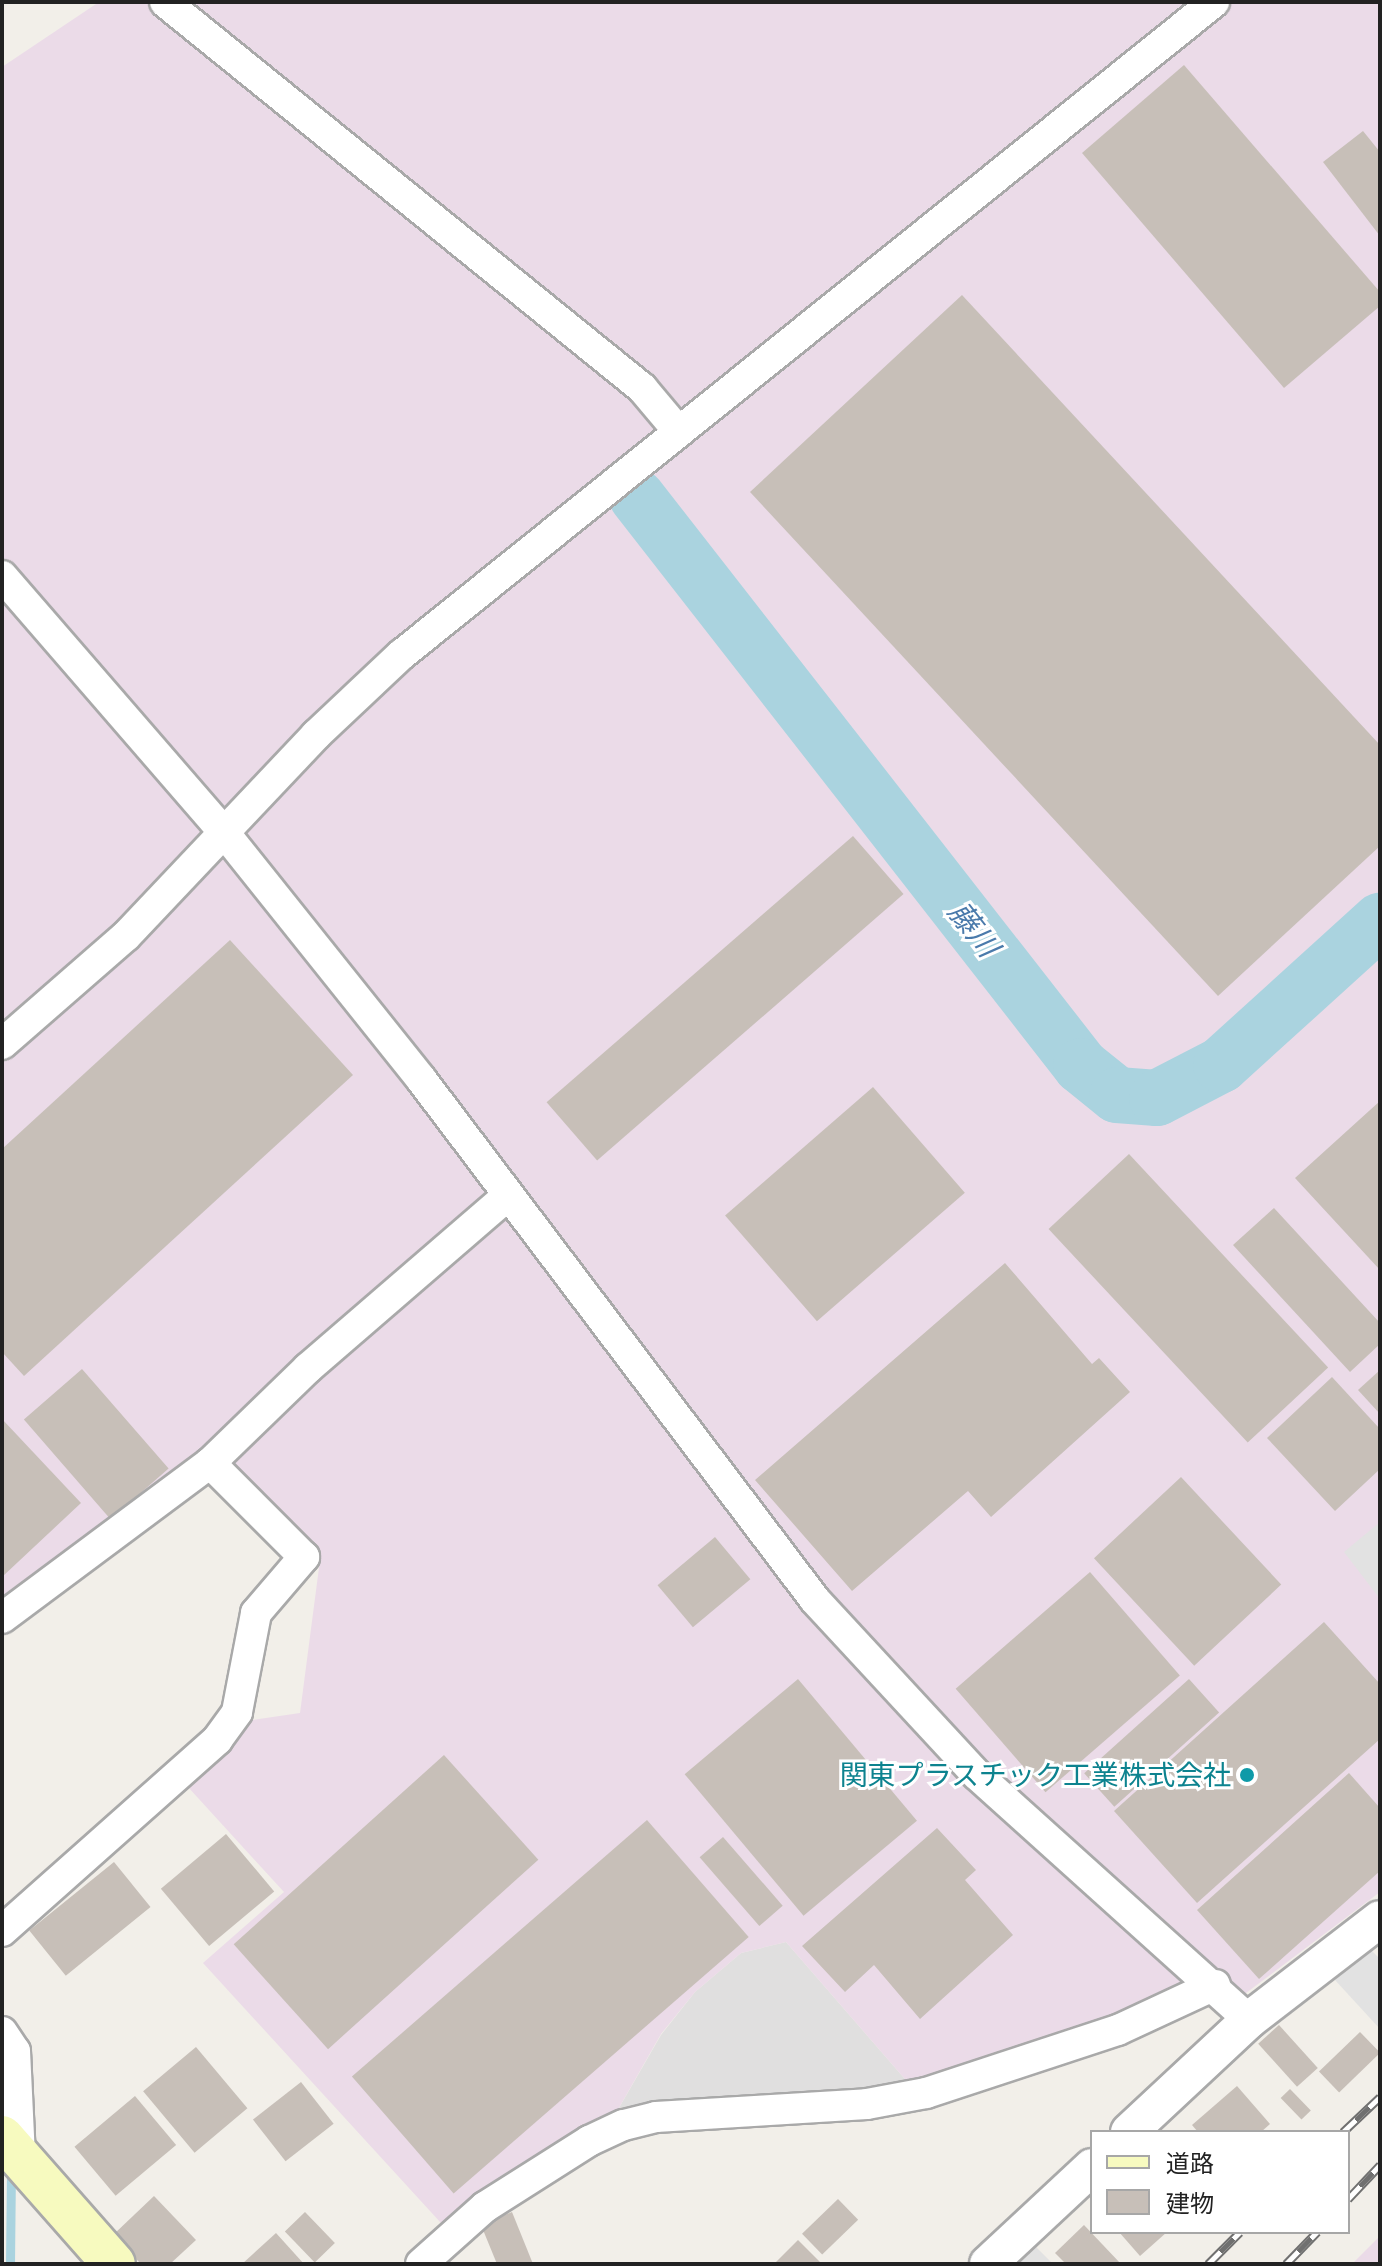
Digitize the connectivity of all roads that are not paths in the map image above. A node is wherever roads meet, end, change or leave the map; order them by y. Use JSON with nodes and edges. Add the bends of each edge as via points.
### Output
{"nodes":[{"id":1,"x":165,"y":2,"type":"edge"},
{"id":2,"x":1214,"y":2,"type":"edge"},
{"id":3,"x":679,"y":432,"type":"junction"},
{"id":4,"x":2,"y":576,"type":"edge"},
{"id":5,"x":223,"y":831,"type":"junction"},
{"id":6,"x":2,"y":1044,"type":"edge"},
{"id":7,"x":506,"y":1197,"type":"junction"},
{"id":8,"x":210,"y":1463,"type":"junction"},
{"id":9,"x":2,"y":1618,"type":"edge"},
{"id":10,"x":1380,"y":1919,"type":"edge"},
{"id":11,"x":2,"y":1931,"type":"edge"},
{"id":12,"x":1215,"y":1985,"type":"junction"},
{"id":13,"x":1249,"y":2020,"type":"junction"},
{"id":14,"x":2,"y":2032,"type":"edge"},
{"id":15,"x":1131,"y":2130,"type":"edge"},
{"id":16,"x":11,"y":2146,"type":"edge"},
{"id":17,"x":1090,"y":2169,"type":"edge"},
{"id":18,"x":114,"y":2264,"type":"edge"},
{"id":19,"x":421,"y":2264,"type":"edge"},
{"id":20,"x":988,"y":2264,"type":"edge"}],
"edges":[{"from":1,"to":3,"type":"street","via":[[642,388]]},
{"from":2,"to":3,"type":"street"},
{"from":3,"to":5,"type":"street","via":[[401,655]]},
{"from":4,"to":5,"type":"street"},
{"from":5,"to":6,"type":"street","via":[[126,936]]},
{"from":5,"to":7,"type":"street","via":[[421,1079]]},
{"from":7,"to":8,"type":"street","via":[[308,1368]]},
{"from":7,"to":12,"type":"street","via":[[815,1600],[977,1775]]},
{"from":8,"to":9,"type":"street"},
{"from":8,"to":11,"type":"street","via":[[304,1557],[256,1613],[237,1712],[217,1740]]},
{"from":10,"to":13,"type":"street"},
{"from":12,"to":13,"type":"street"},
{"from":12,"to":19,"type":"street","via":[[1118,2030],[926,2093],[867,2104],[656,2117],[624,2125],[589,2141],[485,2207]]},
{"from":13,"to":15,"type":"street"},
{"from":14,"to":16,"type":"street","via":[[15,2051]]},
{"from":16,"to":18,"type":"main road"},
{"from":17,"to":20,"type":"street"}]}
